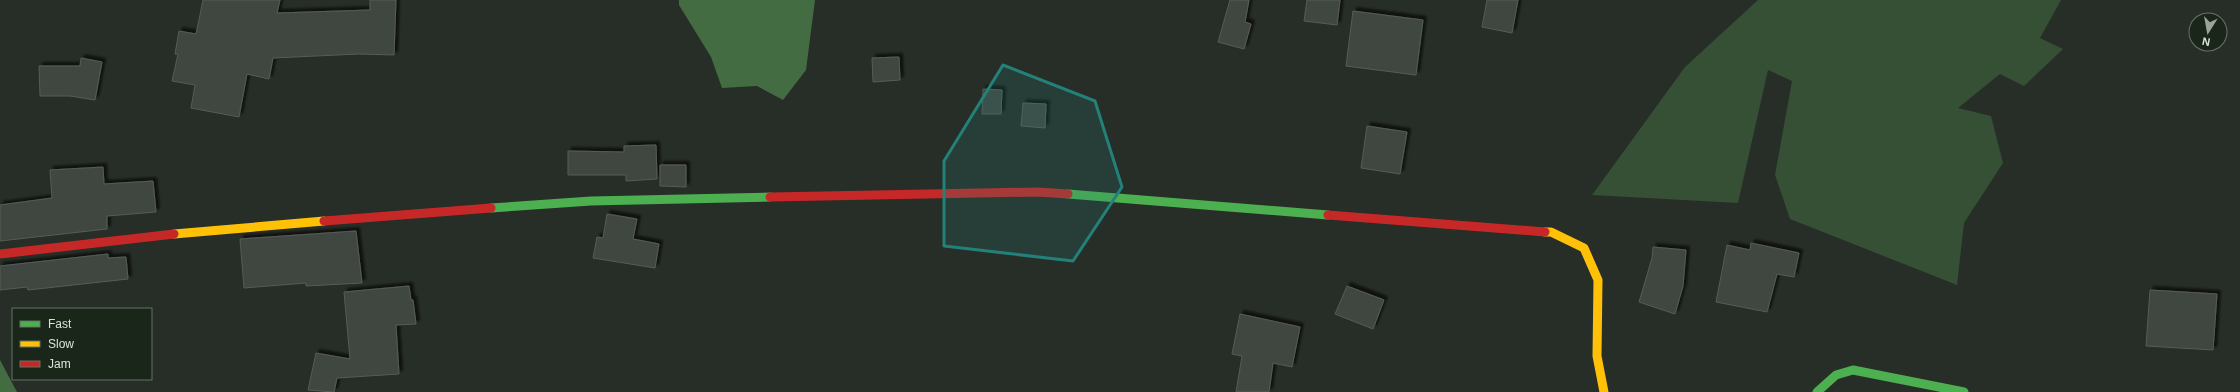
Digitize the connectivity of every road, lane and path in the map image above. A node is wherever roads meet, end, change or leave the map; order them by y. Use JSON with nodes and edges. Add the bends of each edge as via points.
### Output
{"nodes":[{"id":1,"x":0,"y":254,"type":"edge"},
{"id":2,"x":1604,"y":392,"type":"edge"},
{"id":3,"x":1817,"y":392,"type":"edge"},
{"id":4,"x":1964,"y":392,"type":"edge"}],
"edges":[{"from":1,"to":2,"type":"main road","via":[[238,227],[590,201],[1030,192],[1551,232],[1584,248],[1598,280],[1597,356]]},
{"from":3,"to":4,"type":"main road","via":[[1836,375],[1853,370]]}]}
